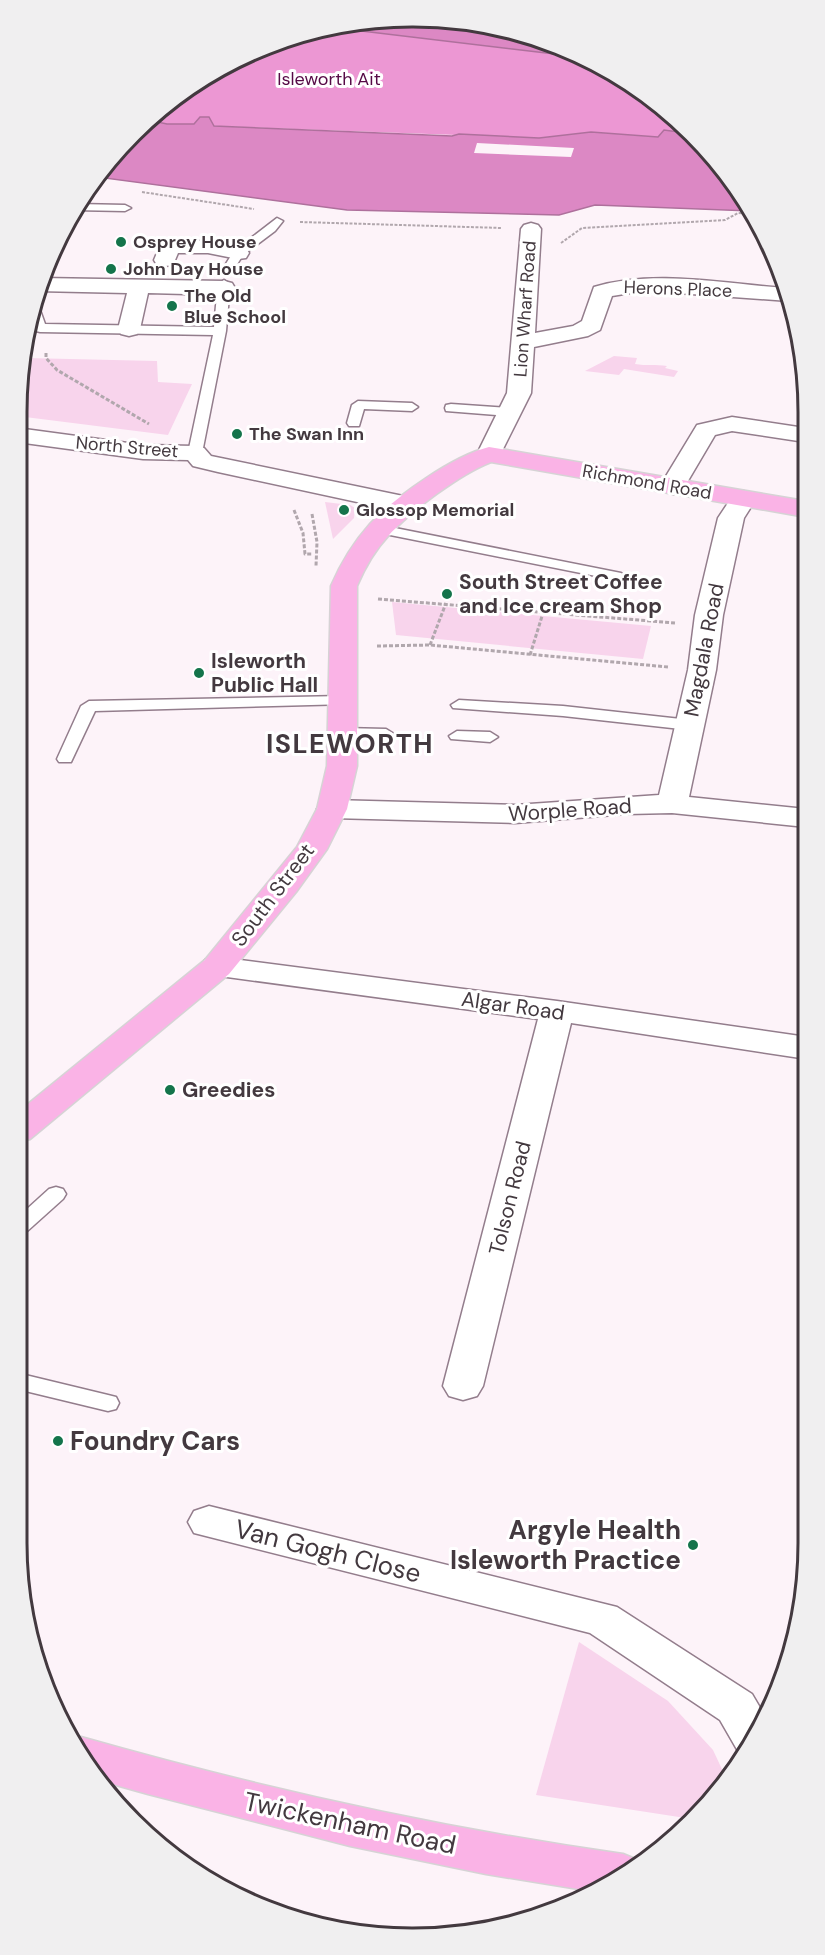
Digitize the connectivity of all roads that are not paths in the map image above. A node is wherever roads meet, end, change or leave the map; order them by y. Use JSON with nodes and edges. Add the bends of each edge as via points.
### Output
{"nodes":[{"id":1,"x":87,"y":207,"type":"edge"},
{"id":2,"x":124,"y":208,"type":"dead end"},
{"id":3,"x":277,"y":221,"type":"road end"},
{"id":4,"x":531,"y":229,"type":"road end"},
{"id":5,"x":165,"y":260,"type":"dead end"},
{"id":6,"x":228,"y":274,"type":"junction"},
{"id":7,"x":48,"y":285,"type":"edge"},
{"id":8,"x":139,"y":287,"type":"junction"},
{"id":9,"x":780,"y":294,"type":"edge"},
{"id":10,"x":38,"y":322,"type":"edge"},
{"id":11,"x":129,"y":329,"type":"junction"},
{"id":12,"x":220,"y":331,"type":"junction"},
{"id":13,"x":524,"y":342,"type":"junction"},
{"id":14,"x":412,"y":407,"type":"dead end"},
{"id":15,"x":451,"y":408,"type":"dead end"},
{"id":16,"x":509,"y":412,"type":"junction"},
{"id":17,"x":354,"y":423,"type":"dead end"},
{"id":18,"x":798,"y":434,"type":"edge"},
{"id":19,"x":27,"y":436,"type":"edge"},
{"id":20,"x":195,"y":453,"type":"junction"},
{"id":21,"x":489,"y":454,"type":"junction"},
{"id":22,"x":673,"y":486,"type":"junction"},
{"id":23,"x":743,"y":499,"type":"junction"},
{"id":24,"x":408,"y":505,"type":"junction"},
{"id":25,"x":798,"y":508,"type":"edge"},
{"id":26,"x":380,"y":529,"type":"junction"},
{"id":27,"x":621,"y":577,"type":"dead end"},
{"id":28,"x":570,"y":695,"type":"dead end"},
{"id":29,"x":343,"y":701,"type":"junction"},
{"id":30,"x":459,"y":705,"type":"dead end"},
{"id":31,"x":563,"y":711,"type":"junction"},
{"id":32,"x":690,"y":724,"type":"junction"},
{"id":33,"x":343,"y":733,"type":"junction"},
{"id":34,"x":386,"y":734,"type":"dead end"},
{"id":35,"x":457,"y":736,"type":"dead end"},
{"id":36,"x":490,"y":737,"type":"dead end"},
{"id":37,"x":65,"y":759,"type":"dead end"},
{"id":38,"x":672,"y":804,"type":"junction"},
{"id":39,"x":332,"y":809,"type":"junction"},
{"id":40,"x":798,"y":817,"type":"edge"},
{"id":41,"x":218,"y":967,"type":"junction"},
{"id":42,"x":557,"y":1011,"type":"junction"},
{"id":43,"x":798,"y":1047,"type":"edge"},
{"id":44,"x":27,"y":1122,"type":"edge"},
{"id":45,"x":56,"y":1194,"type":"dead end"},
{"id":46,"x":27,"y":1219,"type":"edge"},
{"id":47,"x":27,"y":1384,"type":"edge"},
{"id":48,"x":463,"y":1386,"type":"dead end"},
{"id":49,"x":108,"y":1403,"type":"dead end"},
{"id":50,"x":209,"y":1522,"type":"dead end"},
{"id":51,"x":749,"y":1730,"type":"edge"},
{"id":52,"x":94,"y":1760,"type":"edge"},
{"id":53,"x":610,"y":1873,"type":"edge"}],
"edges":[{"from":1,"to":2,"type":"lane"},
{"from":3,"to":6,"type":"lane"},
{"from":4,"to":13,"type":"street","name":"Lion Wharf Road"},
{"from":5,"to":6,"type":"street","via":[[170,246],[208,247]]},
{"from":6,"to":8,"type":"street"},
{"from":6,"to":12,"type":"lane"},
{"from":7,"to":8,"type":"street"},
{"from":8,"to":11,"type":"street"},
{"from":9,"to":13,"type":"street","name":"Herons Place","via":[[638,285],[610,287],[602,292],[592,325]]},
{"from":10,"to":11,"type":"lane","via":[[40,328]]},
{"from":11,"to":12,"type":"lane"},
{"from":12,"to":20,"type":"lane"},
{"from":13,"to":16,"type":"street","name":"Lion Wharf Road","via":[[519,393]]},
{"from":14,"to":17,"type":"lane","via":[[358,405]]},
{"from":15,"to":16,"type":"lane"},
{"from":16,"to":21,"type":"street","name":"Lion Wharf Road"},
{"from":18,"to":22,"type":"street","via":[[732,424],[706,430]]},
{"from":19,"to":20,"type":"street","name":"North Street","via":[[143,452]]},
{"from":20,"to":24,"type":"street","name":"North Street","via":[[209,463]]},
{"from":21,"to":22,"type":"main road","name":"Richmond Road"},
{"from":21,"to":24,"type":"main road","name":"South Street","via":[[464,464]]},
{"from":22,"to":23,"type":"main road","name":"Richmond Road"},
{"from":23,"to":25,"type":"main road","name":"Richmond Road"},
{"from":23,"to":32,"type":"street","name":"Magdala Road","via":[[730,518]]},
{"from":24,"to":26,"type":"main road","name":"South Street"},
{"from":26,"to":27,"type":"lane"},
{"from":26,"to":29,"type":"main road","name":"South Street","via":[[354,563],[344,586]]},
{"from":28,"to":31,"type":"lane"},
{"from":29,"to":33,"type":"main road","name":"South Street"},
{"from":29,"to":37,"type":"lane","via":[[89,706]]},
{"from":30,"to":31,"type":"lane"},
{"from":31,"to":32,"type":"lane"},
{"from":32,"to":38,"type":"street","name":"Magdala Road"},
{"from":33,"to":34,"type":"lane"},
{"from":33,"to":39,"type":"main road","name":"South Street","via":[[342,766]]},
{"from":35,"to":36,"type":"lane"},
{"from":38,"to":39,"type":"street","name":"Worple Road","via":[[496,814]]},
{"from":38,"to":40,"type":"street","name":"Worple Road"},
{"from":39,"to":41,"type":"main road","name":"South Street","via":[[312,849]]},
{"from":41,"to":42,"type":"street","name":"Algar Road"},
{"from":41,"to":44,"type":"main road","name":"South Street"},
{"from":42,"to":43,"type":"street","name":"Algar Road"},
{"from":42,"to":48,"type":"street","name":"Tolson Road"},
{"from":45,"to":46,"type":"lane"},
{"from":47,"to":49,"type":"lane"},
{"from":50,"to":51,"type":"street","name":"Van Gogh Close","via":[[602,1619],[736,1707]]},
{"from":52,"to":53,"type":"main road","name":"Twickenham Road","via":[[367,1830]]}]}
